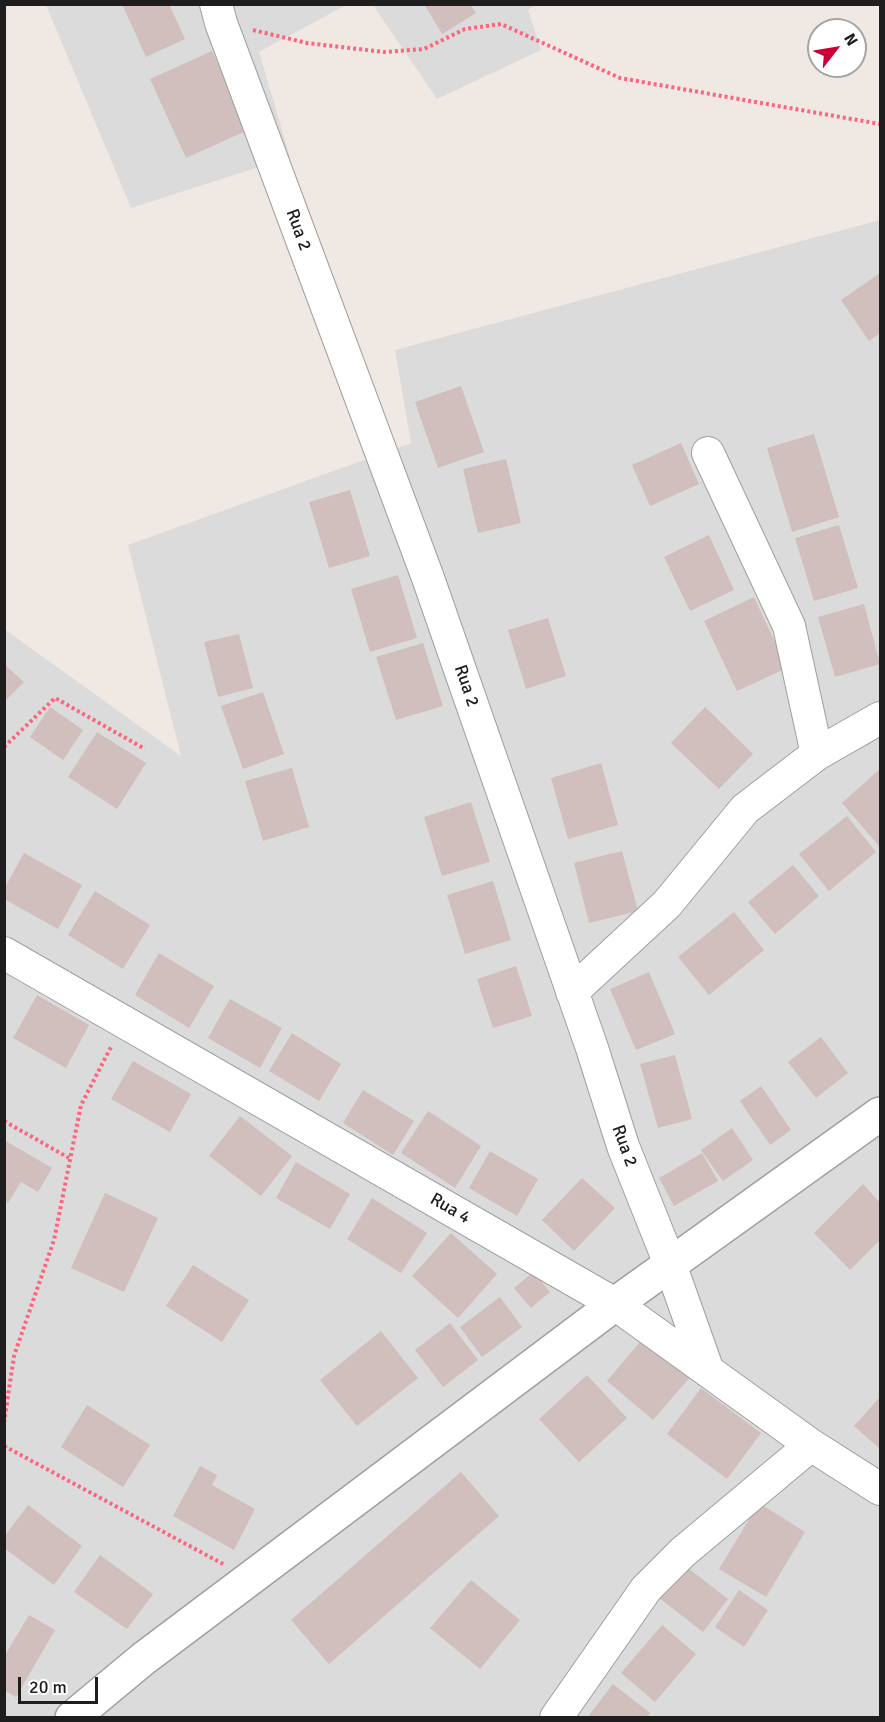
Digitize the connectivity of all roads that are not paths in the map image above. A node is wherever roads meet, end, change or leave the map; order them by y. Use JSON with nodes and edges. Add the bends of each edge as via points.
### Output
{"nodes":[{"id":1,"x":219,"y":14,"type":"edge"},
{"id":2,"x":708,"y":453,"type":"dead end"},
{"id":3,"x":880,"y":718,"type":"edge"},
{"id":4,"x":817,"y":754,"type":"junction"},
{"id":5,"x":4,"y":953,"type":"edge"},
{"id":6,"x":572,"y":992,"type":"junction"},
{"id":7,"x":880,"y":1114,"type":"edge"},
{"id":8,"x":670,"y":1264,"type":"junction"},
{"id":9,"x":615,"y":1304,"type":"junction"},
{"id":10,"x":708,"y":1371,"type":"junction"},
{"id":11,"x":811,"y":1445,"type":"junction"},
{"id":12,"x":880,"y":1489,"type":"edge"},
{"id":13,"x":72,"y":1718,"type":"edge"},
{"id":14,"x":556,"y":1718,"type":"edge"}],
"edges":[{"from":1,"to":6,"type":"street","name":"Rua 2","via":[[428,578]]},
{"from":2,"to":4,"type":"street","via":[[789,626]]},
{"from":3,"to":4,"type":"street"},
{"from":4,"to":6,"type":"street","via":[[745,809],[667,904]]},
{"from":5,"to":9,"type":"street","name":"Rua 4"},
{"from":6,"to":8,"type":"street","name":"Rua 2","via":[[623,1146]]},
{"from":7,"to":8,"type":"street"},
{"from":8,"to":9,"type":"street"},
{"from":8,"to":10,"type":"street","name":"Rua 2"},
{"from":9,"to":10,"type":"street","name":"Rua 4"},
{"from":9,"to":13,"type":"street","via":[[143,1659]]},
{"from":10,"to":11,"type":"street","name":"Rua 4"},
{"from":11,"to":12,"type":"street","name":"Rua 4"},
{"from":11,"to":14,"type":"street","via":[[683,1552],[646,1589]]}]}
